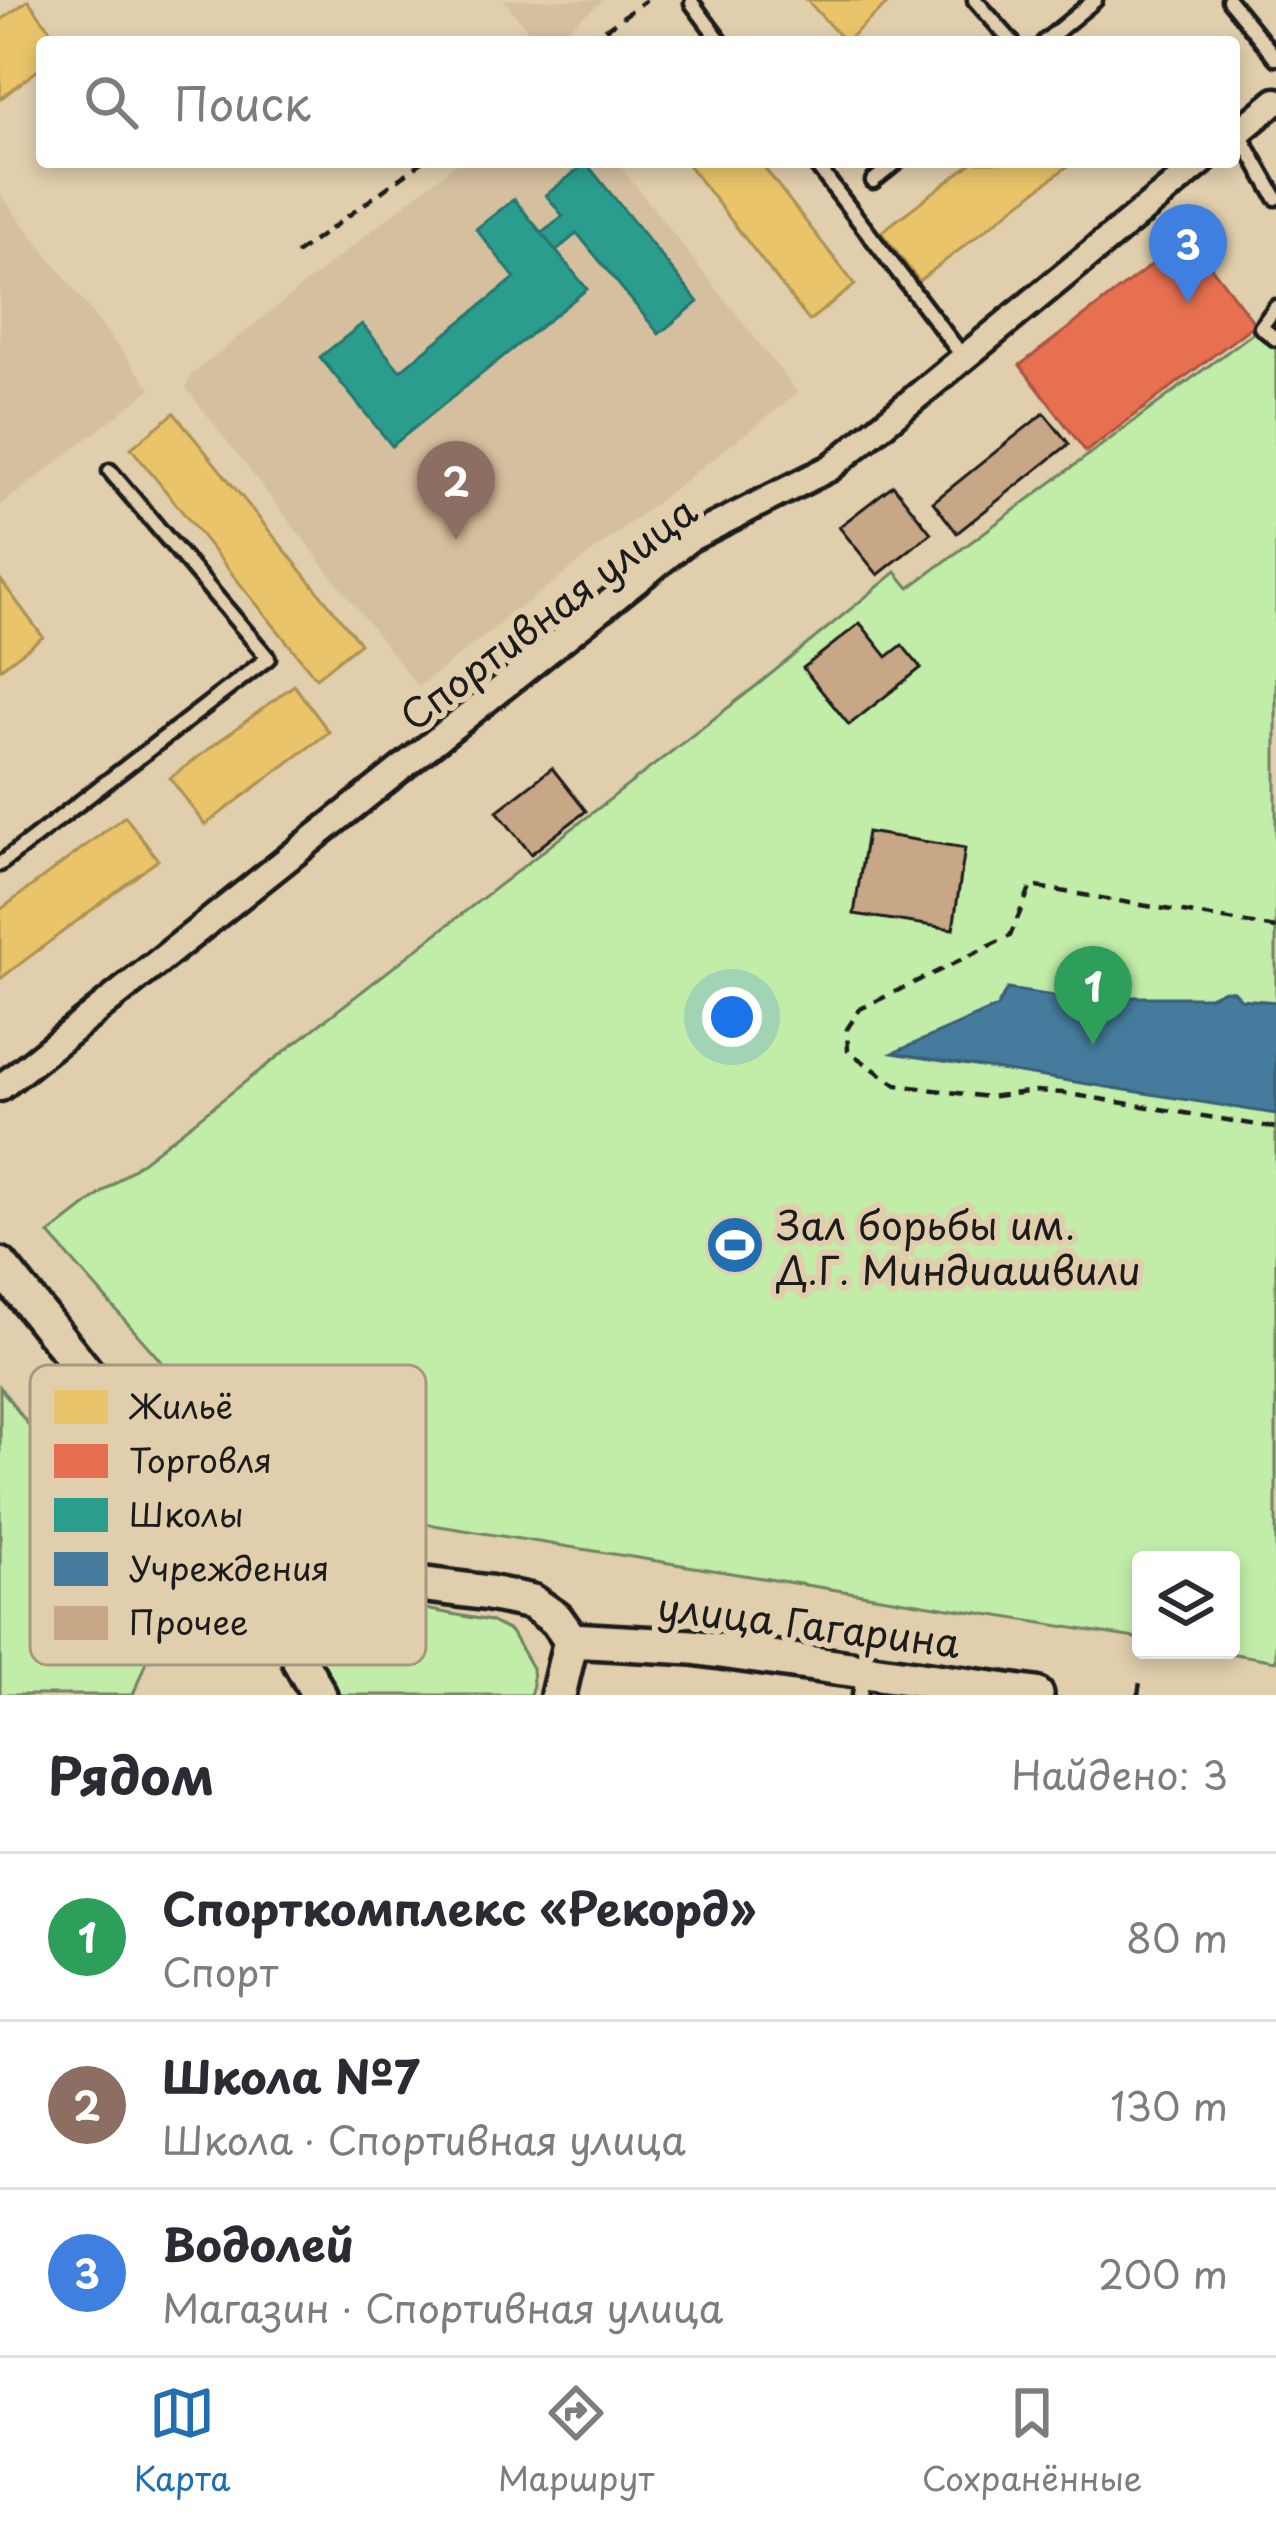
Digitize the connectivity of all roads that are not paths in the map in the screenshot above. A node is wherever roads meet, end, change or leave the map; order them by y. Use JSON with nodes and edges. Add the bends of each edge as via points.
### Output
{"nodes":[{"id":1,"x":975,"y":0,"type":"edge"},
{"id":2,"x":1095,"y":0,"type":"edge"},
{"id":3,"x":1229,"y":0,"type":"edge"},
{"id":4,"x":692,"y":3,"type":"dead end"},
{"id":5,"x":717,"y":36,"type":"edge"},
{"id":6,"x":1007,"y":36,"type":"edge"},
{"id":7,"x":1051,"y":36,"type":"edge"},
{"id":8,"x":1276,"y":58,"type":"edge"},
{"id":9,"x":1276,"y":101,"type":"edge"},
{"id":10,"x":1240,"y":131,"type":"edge"},
{"id":11,"x":1240,"y":140,"type":"edge"},
{"id":12,"x":819,"y":168,"type":"edge"},
{"id":13,"x":889,"y":168,"type":"edge"},
{"id":14,"x":1195,"y":168,"type":"edge"},
{"id":15,"x":873,"y":181,"type":"dead end"},
{"id":16,"x":1276,"y":198,"type":"edge"},
{"id":17,"x":1276,"y":307,"type":"edge"},
{"id":18,"x":1276,"y":339,"type":"edge"},
{"id":19,"x":964,"y":358,"type":"junction"},
{"id":20,"x":110,"y":471,"type":"dead end"},
{"id":21,"x":0,"y":864,"type":"edge"},
{"id":22,"x":0,"y":1088,"type":"edge"},
{"id":23,"x":0,"y":1264,"type":"edge"},
{"id":24,"x":80,"y":1365,"type":"edge"},
{"id":25,"x":426,"y":1585,"type":"edge"},
{"id":26,"x":571,"y":1640,"type":"junction"},
{"id":27,"x":303,"y":1665,"type":"edge"},
{"id":28,"x":862,"y":1683,"type":"edge"},
{"id":29,"x":320,"y":1695,"type":"edge"},
{"id":30,"x":558,"y":1695,"type":"edge"},
{"id":31,"x":1036,"y":1695,"type":"edge"}],
"edges":[{"from":1,"to":6,"type":"lane"},
{"from":2,"to":7,"type":"lane"},
{"from":3,"to":8,"type":"lane"},
{"from":4,"to":5,"type":"lane"},
{"from":9,"to":10,"type":"street"},
{"from":11,"to":16,"type":"lane"},
{"from":12,"to":19,"type":"lane"},
{"from":13,"to":15,"type":"lane"},
{"from":14,"to":19,"type":"street","name":"Спортивная улица"},
{"from":17,"to":18,"type":"lane","via":[[1261,327]]},
{"from":19,"to":22,"type":"street","name":"Спортивная улица","via":[[830,468],[689,538]]},
{"from":20,"to":21,"type":"lane","via":[[268,658]]},
{"from":23,"to":24,"type":"main road"},
{"from":25,"to":26,"type":"main road","via":[[532,1602]]},
{"from":26,"to":28,"type":"main road","name":"улица Гагарина","via":[[692,1647]]},
{"from":26,"to":30,"type":"main road"},
{"from":27,"to":29,"type":"main road"},
{"from":28,"to":31,"type":"main road","name":"улица Гагарина"}]}
